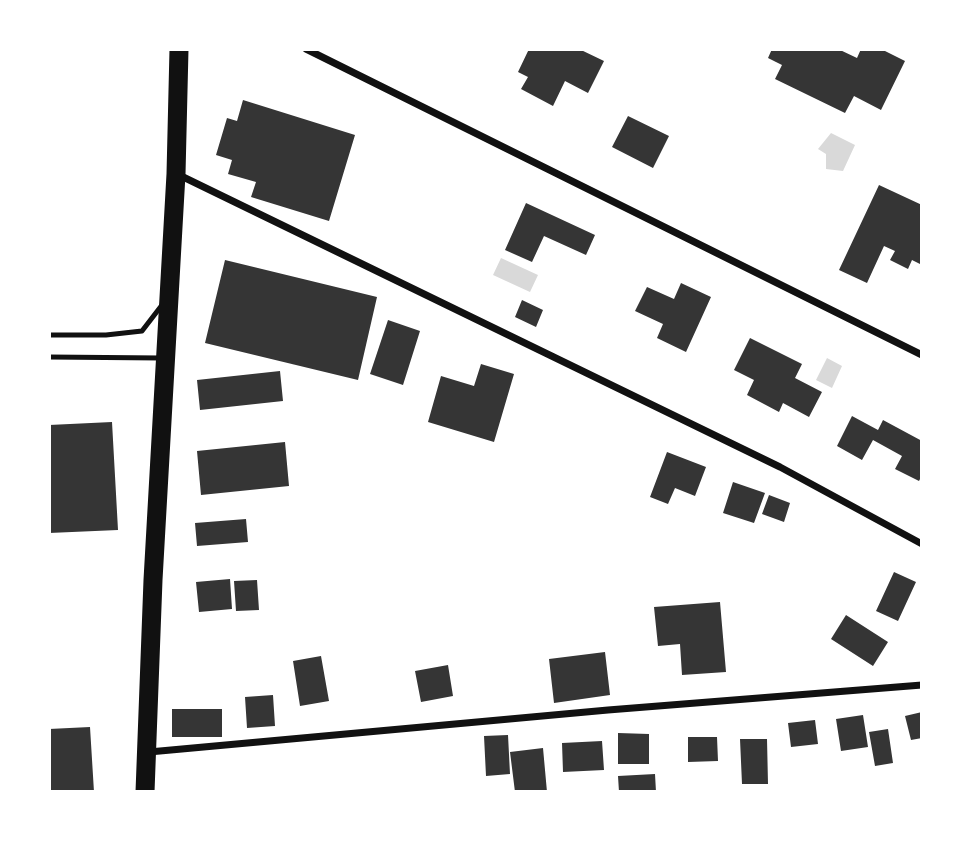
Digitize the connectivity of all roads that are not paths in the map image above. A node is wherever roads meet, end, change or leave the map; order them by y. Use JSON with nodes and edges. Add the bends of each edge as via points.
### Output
{"nodes":[{"id":1,"x":179,"y":49,"type":"edge"},
{"id":2,"x":306,"y":49,"type":"edge"},
{"id":3,"x":176,"y":174,"type":"junction"},
{"id":4,"x":169,"y":298,"type":"junction"},
{"id":5,"x":49,"y":335,"type":"edge"},
{"id":6,"x":922,"y":355,"type":"edge"},
{"id":7,"x":49,"y":357,"type":"edge"},
{"id":8,"x":166,"y":358,"type":"junction"},
{"id":9,"x":922,"y":544,"type":"edge"},
{"id":10,"x":922,"y":685,"type":"edge"},
{"id":11,"x":146,"y":752,"type":"junction"},
{"id":12,"x":145,"y":792,"type":"edge"}],
"edges":[{"from":1,"to":3,"type":"highway"},
{"from":2,"to":6,"type":"street"},
{"from":3,"to":4,"type":"highway"},
{"from":3,"to":9,"type":"street","via":[[780,467]]},
{"from":4,"to":5,"type":"lane","via":[[142,331]]},
{"from":4,"to":8,"type":"highway"},
{"from":7,"to":8,"type":"lane"},
{"from":8,"to":11,"type":"highway"},
{"from":10,"to":11,"type":"street"},
{"from":11,"to":12,"type":"highway"}]}
